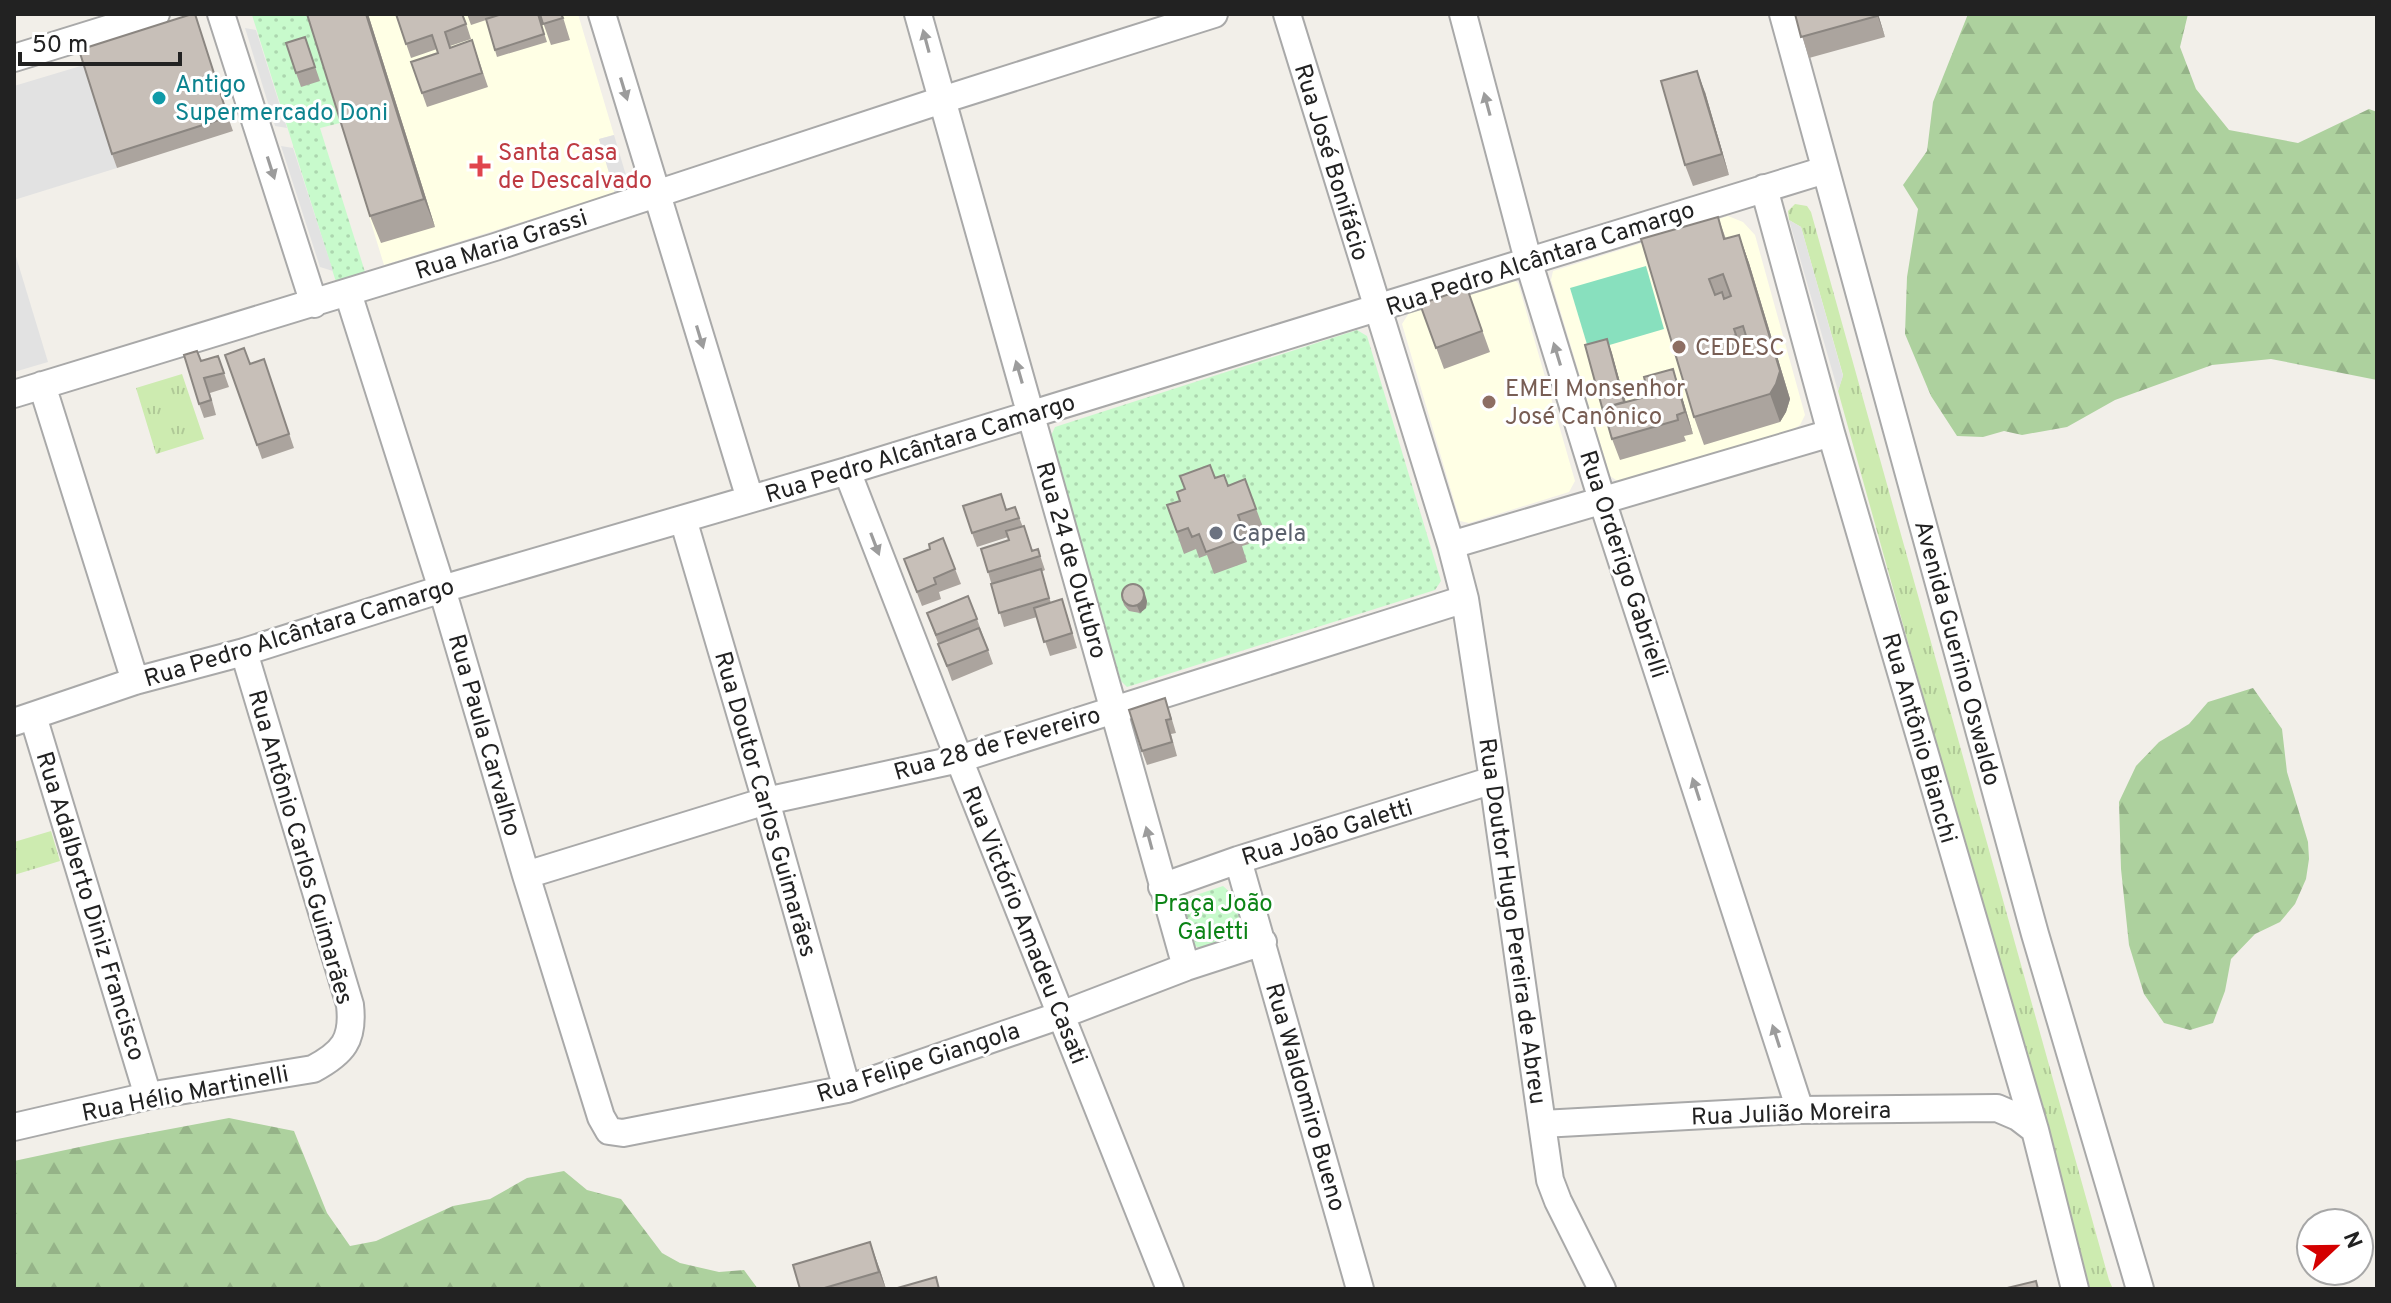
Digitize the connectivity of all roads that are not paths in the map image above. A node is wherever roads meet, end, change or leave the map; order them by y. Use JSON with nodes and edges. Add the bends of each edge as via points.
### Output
{"nodes":[{"id":1,"x":156,"y":14,"type":"edge"},
{"id":2,"x":221,"y":14,"type":"edge"},
{"id":3,"x":602,"y":14,"type":"edge"},
{"id":4,"x":918,"y":14,"type":"edge"},
{"id":5,"x":1214,"y":14,"type":"edge"},
{"id":6,"x":1287,"y":14,"type":"edge"},
{"id":7,"x":1463,"y":14,"type":"edge"},
{"id":8,"x":1783,"y":14,"type":"edge"},
{"id":9,"x":14,"y":58,"type":"edge"},
{"id":10,"x":942,"y":100,"type":"junction"},
{"id":11,"x":1825,"y":170,"type":"junction"},
{"id":12,"x":1764,"y":188,"type":"junction"},
{"id":13,"x":656,"y":193,"type":"junction"},
{"id":14,"x":1528,"y":260,"type":"junction"},
{"id":15,"x":348,"y":293,"type":"junction"},
{"id":16,"x":314,"y":304,"type":"junction"},
{"id":17,"x":1378,"y":309,"type":"junction"},
{"id":18,"x":42,"y":385,"type":"junction"},
{"id":19,"x":14,"y":394,"type":"edge"},
{"id":20,"x":1031,"y":415,"type":"junction"},
{"id":21,"x":1831,"y":433,"type":"junction"},
{"id":22,"x":847,"y":471,"type":"junction"},
{"id":23,"x":750,"y":499,"type":"junction"},
{"id":24,"x":1602,"y":500,"type":"junction"},
{"id":25,"x":683,"y":519,"type":"junction"},
{"id":26,"x":1451,"y":545,"type":"junction"},
{"id":27,"x":442,"y":589,"type":"junction"},
{"id":28,"x":1465,"y":599,"type":"junction"},
{"id":29,"x":244,"y":652,"type":"junction"},
{"id":30,"x":135,"y":681,"type":"junction"},
{"id":31,"x":1114,"y":710,"type":"junction"},
{"id":32,"x":24,"y":719,"type":"edge"},
{"id":33,"x":959,"y":759,"type":"junction"},
{"id":34,"x":1493,"y":780,"type":"junction"},
{"id":35,"x":766,"y":801,"type":"junction"},
{"id":36,"x":1238,"y":860,"type":"junction"},
{"id":37,"x":526,"y":875,"type":"junction"},
{"id":38,"x":1162,"y":887,"type":"junction"},
{"id":39,"x":1263,"y":942,"type":"junction"},
{"id":40,"x":1186,"y":967,"type":"junction"},
{"id":41,"x":1061,"y":1015,"type":"junction"},
{"id":42,"x":346,"y":1042,"type":"joint"},
{"id":43,"x":847,"y":1089,"type":"junction"},
{"id":44,"x":148,"y":1096,"type":"junction"},
{"id":45,"x":1800,"y":1110,"type":"junction"},
{"id":46,"x":1542,"y":1124,"type":"junction"},
{"id":47,"x":14,"y":1127,"type":"edge"},
{"id":48,"x":2035,"y":1130,"type":"junction"},
{"id":49,"x":609,"y":1131,"type":"joint"},
{"id":50,"x":1170,"y":1289,"type":"edge"},
{"id":51,"x":1360,"y":1289,"type":"edge"},
{"id":52,"x":1602,"y":1289,"type":"edge"},
{"id":53,"x":2075,"y":1289,"type":"edge"},
{"id":54,"x":2140,"y":1289,"type":"edge"}],
"edges":[{"from":1,"to":9,"type":"street"},
{"from":2,"to":16,"type":"street","one_way":true},
{"from":3,"to":13,"type":"street","one_way":true},
{"from":10,"to":4,"type":"street","name":"Rua 24 de Outubro","one_way":true},
{"from":5,"to":10,"type":"street","name":"Rua Maria Grassi"},
{"from":6,"to":17,"type":"street","name":"Rua José Bonifácio"},
{"from":14,"to":7,"type":"street","name":"Rua Orderigo Gabrielli","one_way":true},
{"from":8,"to":11,"type":"street","name":"Avenida Guerino Oswaldo"},
{"from":10,"to":13,"type":"street","name":"Rua Maria Grassi"},
{"from":20,"to":10,"type":"street","name":"Rua 24 de Outubro","one_way":true},
{"from":11,"to":12,"type":"street","name":"Rua Pedro Alcântara Camargo"},
{"from":11,"to":54,"type":"street","name":"Avenida Guerino Oswaldo","via":[[2035,934]]},
{"from":12,"to":14,"type":"street","name":"Rua Pedro Alcântara Camargo"},
{"from":12,"to":21,"type":"street","name":"Rua Antônio Bianchi"},
{"from":13,"to":15,"type":"street","name":"Rua Maria Grassi"},
{"from":13,"to":23,"type":"street","one_way":true},
{"from":14,"to":17,"type":"street","name":"Rua Pedro Alcântara Camargo"},
{"from":24,"to":14,"type":"street","name":"Rua Orderigo Gabrielli","one_way":true},
{"from":15,"to":16,"type":"street","name":"Rua Maria Grassi"},
{"from":15,"to":27,"type":"street","name":"Rua Paula Carvalho"},
{"from":16,"to":18,"type":"street","name":"Rua Maria Grassi"},
{"from":17,"to":20,"type":"street","name":"Rua Pedro Alcântara Camargo"},
{"from":17,"to":26,"type":"street","name":"Rua José Bonifácio"},
{"from":18,"to":19,"type":"street","name":"Rua Maria Grassi"},
{"from":18,"to":30,"type":"street"},
{"from":20,"to":22,"type":"street","name":"Rua Pedro Alcântara Camargo"},
{"from":20,"to":31,"type":"street","name":"Rua 24 de Outubro"},
{"from":21,"to":24,"type":"street"},
{"from":21,"to":48,"type":"street","name":"Rua Antônio Bianchi"},
{"from":22,"to":23,"type":"street","name":"Rua Pedro Alcântara Camargo"},
{"from":22,"to":33,"type":"street","name":"Rua Victório Amadeu Casati","one_way":true},
{"from":23,"to":25,"type":"street","name":"Rua Pedro Alcântara Camargo"},
{"from":24,"to":26,"type":"street"},
{"from":45,"to":24,"type":"street","name":"Rua Orderigo Gabrielli","one_way":true},
{"from":25,"to":27,"type":"street","name":"Rua Pedro Alcântara Camargo"},
{"from":25,"to":35,"type":"street","name":"Rua Doutor Carlos Guimarães"},
{"from":26,"to":28,"type":"street","name":"Rua Doutor Hugo Pereira de Abreu"},
{"from":27,"to":29,"type":"street","name":"Rua Pedro Alcântara Camargo"},
{"from":27,"to":37,"type":"street","name":"Rua Paula Carvalho"},
{"from":28,"to":31,"type":"street","name":"Rua 28 de Fevereiro"},
{"from":28,"to":34,"type":"street","name":"Rua Doutor Hugo Pereira de Abreu"},
{"from":29,"to":30,"type":"street","name":"Rua Pedro Alcântara Camargo"},
{"from":29,"to":42,"type":"street","name":"Rua Antônio Carlos Guimarães","via":[[350,1005],[352,1025]]},
{"from":30,"to":32,"type":"street","name":"Rua Pedro Alcântara Camargo"},
{"from":31,"to":33,"type":"street","name":"Rua 28 de Fevereiro"},
{"from":38,"to":31,"type":"street","name":"Rua 24 de Outubro","one_way":true},
{"from":32,"to":44,"type":"street","name":"Rua Adalberto Diniz Francisco"},
{"from":33,"to":35,"type":"street","name":"Rua 28 de Fevereiro"},
{"from":33,"to":41,"type":"street","name":"Rua Victório Amadeu Casati"},
{"from":34,"to":36,"type":"street","name":"Rua João Galetti"},
{"from":34,"to":46,"type":"street","name":"Rua Doutor Hugo Pereira de Abreu"},
{"from":35,"to":37,"type":"street","name":"Rua 28 de Fevereiro"},
{"from":35,"to":43,"type":"street","name":"Rua Doutor Carlos Guimarães"},
{"from":36,"to":38,"type":"street","name":"Rua João Galetti"},
{"from":36,"to":39,"type":"street","name":"Rua Waldomiro Bueno"},
{"from":37,"to":49,"type":"street","name":"Rua Paula Carvalho"},
{"from":38,"to":40,"type":"street","name":"Rua 24 de Outubro"},
{"from":39,"to":40,"type":"street","name":"Rua Felipe Giangola"},
{"from":39,"to":51,"type":"street","name":"Rua Waldomiro Bueno"},
{"from":40,"to":41,"type":"street","name":"Rua Felipe Giangola"},
{"from":41,"to":43,"type":"street","name":"Rua Felipe Giangola"},
{"from":41,"to":50,"type":"street","name":"Rua Victório Amadeu Casati"},
{"from":42,"to":44,"type":"street","name":"Rua Hélio Martinelli","via":[[331,1060],[313,1069]]},
{"from":43,"to":49,"type":"street","name":"Rua Felipe Giangola","via":[[623,1133]]},
{"from":44,"to":47,"type":"street","name":"Rua Hélio Martinelli"},
{"from":45,"to":46,"type":"street","name":"Rua Julião Moreira"},
{"from":45,"to":48,"type":"street","name":"Rua Julião Moreira","via":[[1997,1108]]},
{"from":46,"to":52,"type":"street","name":"Rua Doutor Hugo Pereira de Abreu","via":[[1550,1180]]},
{"from":48,"to":53,"type":"street","name":"Rua Antônio Bianchi"}]}
